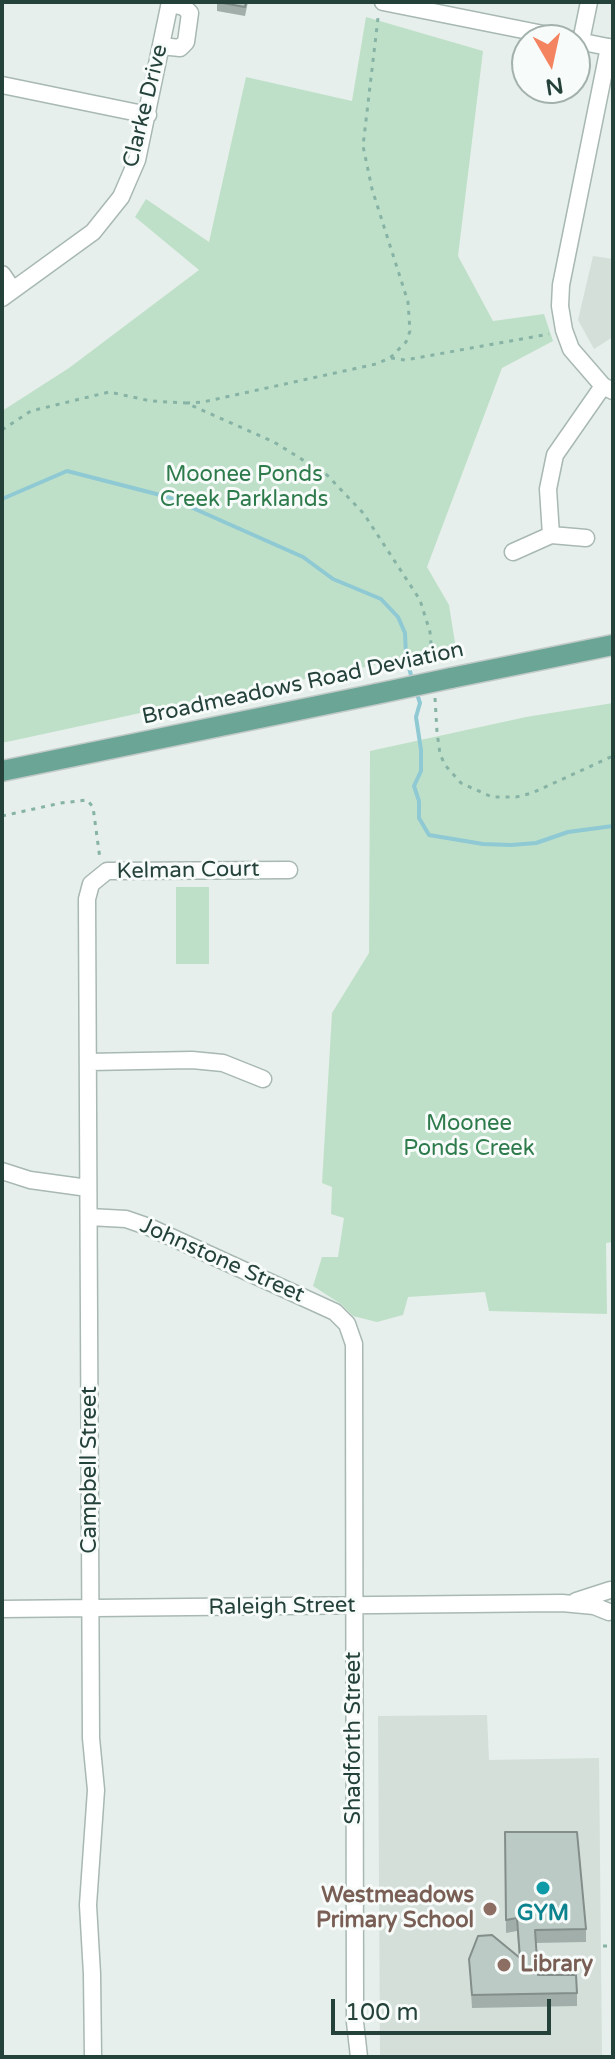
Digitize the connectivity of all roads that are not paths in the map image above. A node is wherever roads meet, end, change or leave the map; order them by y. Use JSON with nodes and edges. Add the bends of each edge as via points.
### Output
{"nodes":[{"id":1,"x":589,"y":2,"type":"edge"},
{"id":2,"x":170,"y":3,"type":"edge"},
{"id":3,"x":381,"y":7,"type":"edge"},
{"id":4,"x":584,"y":24,"type":"edge"},
{"id":5,"x":511,"y":29,"type":"edge"},
{"id":6,"x":591,"y":43,"type":"edge"},
{"id":7,"x":161,"y":46,"type":"junction"},
{"id":8,"x":611,"y":47,"type":"edge"},
{"id":9,"x":2,"y":85,"type":"edge"},
{"id":10,"x":148,"y":115,"type":"junction"},
{"id":11,"x":2,"y":274,"type":"edge"},
{"id":12,"x":8,"y":294,"type":"edge"},
{"id":13,"x":608,"y":389,"type":"edge"},
{"id":14,"x":551,"y":535,"type":"junction"},
{"id":15,"x":586,"y":538,"type":"dead end"},
{"id":16,"x":513,"y":552,"type":"dead end"},
{"id":17,"x":613,"y":645,"type":"edge"},
{"id":18,"x":2,"y":771,"type":"edge"},
{"id":19,"x":289,"y":870,"type":"dead end"},
{"id":20,"x":91,"y":884,"type":"joint"},
{"id":21,"x":89,"y":1062,"type":"junction"},
{"id":22,"x":263,"y":1079,"type":"dead end"},
{"id":23,"x":2,"y":1171,"type":"edge"},
{"id":24,"x":88,"y":1188,"type":"junction"},
{"id":25,"x":89,"y":1217,"type":"junction"},
{"id":26,"x":347,"y":1324,"type":"joint"},
{"id":27,"x":612,"y":1587,"type":"edge"},
{"id":28,"x":562,"y":1603,"type":"junction"},
{"id":29,"x":354,"y":1607,"type":"junction"},
{"id":30,"x":2,"y":1609,"type":"edge"},
{"id":31,"x":90,"y":1609,"type":"junction"},
{"id":32,"x":612,"y":1614,"type":"edge"},
{"id":33,"x":359,"y":2056,"type":"edge"},
{"id":34,"x":93,"y":2057,"type":"edge"}],
"edges":[{"from":1,"to":4,"type":"street"},
{"from":2,"to":7,"type":"street","name":"Clarke Drive"},
{"from":2,"to":7,"type":"street","via":[[190,13],[186,42],[180,48]]},
{"from":3,"to":5,"type":"street"},
{"from":6,"to":8,"type":"street"},
{"from":7,"to":10,"type":"street","name":"Clarke Drive"},
{"from":8,"to":13,"type":"street","via":[[560,306],[571,349]]},
{"from":9,"to":10,"type":"street"},
{"from":10,"to":12,"type":"street","name":"Clarke Drive","via":[[121,197],[93,232]]},
{"from":11,"to":12,"type":"street"},
{"from":13,"to":14,"type":"street","via":[[555,455],[548,489]]},
{"from":14,"to":15,"type":"street"},
{"from":14,"to":16,"type":"street"},
{"from":17,"to":18,"type":"main road","name":"Broadmeadows Road Deviation","bridge":true},
{"from":19,"to":20,"type":"street","name":"Kelman Court","via":[[115,871],[101,874]]},
{"from":20,"to":21,"type":"street","name":"Campbell Street"},
{"from":21,"to":22,"type":"street","via":[[223,1063]]},
{"from":21,"to":24,"type":"street","name":"Campbell Street"},
{"from":23,"to":24,"type":"street"},
{"from":24,"to":25,"type":"street","name":"Campbell Street"},
{"from":25,"to":26,"type":"street","name":"Johnstone Street","via":[[126,1219],[149,1227],[335,1312]]},
{"from":25,"to":31,"type":"street","name":"Campbell Street"},
{"from":26,"to":29,"type":"street","name":"Shadforth Street","via":[[354,1344]]},
{"from":27,"to":28,"type":"street","name":"Raleigh Street"},
{"from":27,"to":32,"type":"street","via":[[606,1598]]},
{"from":28,"to":29,"type":"street","name":"Raleigh Street"},
{"from":28,"to":32,"type":"street","name":"Raleigh Street"},
{"from":29,"to":31,"type":"street","name":"Raleigh Street"},
{"from":29,"to":33,"type":"street","name":"Shadforth Street"},
{"from":30,"to":31,"type":"street","name":"Raleigh Street"},
{"from":31,"to":34,"type":"street","name":"Campbell Street","via":[[96,1790],[88,1905]]}]}
